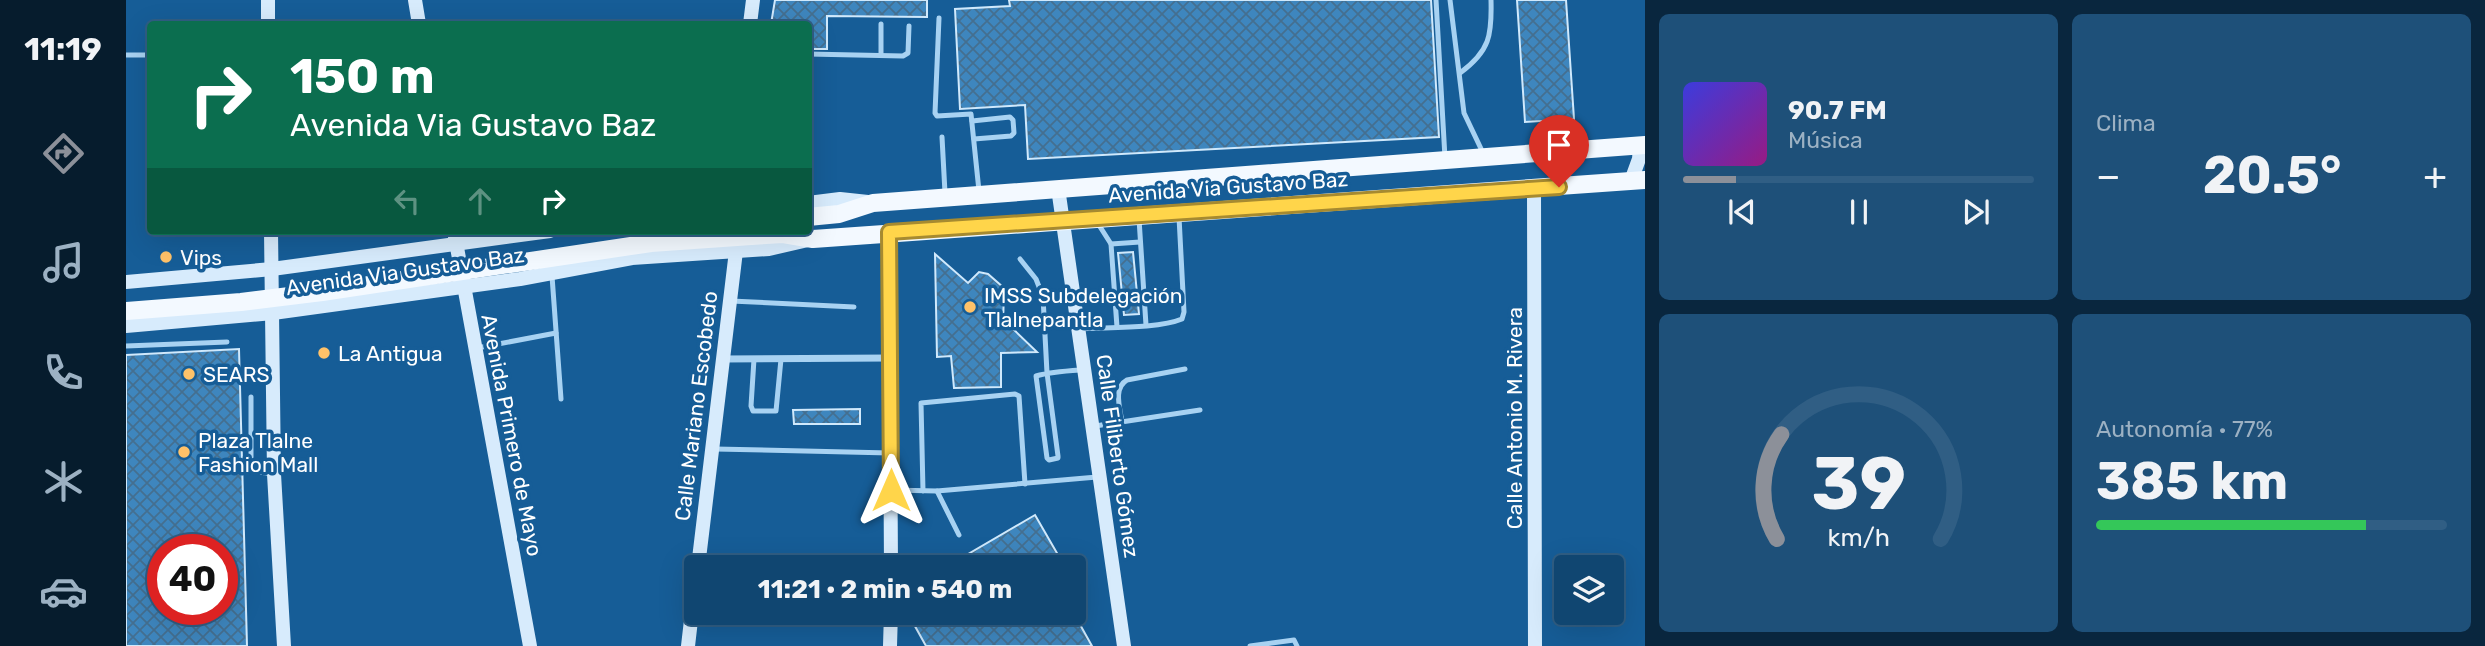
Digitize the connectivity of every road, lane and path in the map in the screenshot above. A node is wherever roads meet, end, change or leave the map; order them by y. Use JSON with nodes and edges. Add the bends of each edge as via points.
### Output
{"nodes":[{"id":1,"x":268,"y":0,"type":"edge"},
{"id":2,"x":415,"y":0,"type":"edge"},
{"id":3,"x":753,"y":0,"type":"edge"},
{"id":4,"x":1436,"y":0,"type":"edge"},
{"id":5,"x":1450,"y":0,"type":"edge"},
{"id":6,"x":1491,"y":0,"type":"edge"},
{"id":7,"x":939,"y":18,"type":"dead end"},
{"id":8,"x":268,"y":21,"type":"edge"},
{"id":9,"x":418,"y":21,"type":"edge"},
{"id":10,"x":750,"y":21,"type":"edge"},
{"id":11,"x":881,"y":24,"type":"dead end"},
{"id":12,"x":909,"y":26,"type":"dead end"},
{"id":13,"x":812,"y":54,"type":"edge"},
{"id":14,"x":126,"y":55,"type":"edge"},
{"id":15,"x":147,"y":55,"type":"edge"},
{"id":16,"x":881,"y":55,"type":"junction"},
{"id":17,"x":1460,"y":73,"type":"junction"},
{"id":18,"x":972,"y":121,"type":"junction"},
{"id":19,"x":942,"y":137,"type":"dead end"},
{"id":20,"x":974,"y":139,"type":"junction"},
{"id":21,"x":1643,"y":146,"type":"edge"},
{"id":22,"x":1486,"y":158,"type":"junction"},
{"id":23,"x":1446,"y":160,"type":"junction"},
{"id":24,"x":1638,"y":181,"type":"edge"},
{"id":25,"x":1058,"y":188,"type":"junction"},
{"id":26,"x":1534,"y":189,"type":"junction"},
{"id":27,"x":979,"y":194,"type":"junction"},
{"id":28,"x":945,"y":197,"type":"junction"},
{"id":29,"x":812,"y":202,"type":"edge"},
{"id":30,"x":873,"y":203,"type":"junction"},
{"id":31,"x":1179,"y":213,"type":"junction"},
{"id":32,"x":1139,"y":216,"type":"junction"},
{"id":33,"x":812,"y":217,"type":"edge"},
{"id":34,"x":1095,"y":219,"type":"junction"},
{"id":35,"x":1063,"y":221,"type":"junction"},
{"id":36,"x":889,"y":232,"type":"junction"},
{"id":37,"x":271,"y":235,"type":"edge"},
{"id":38,"x":529,"y":235,"type":"edge"},
{"id":39,"x":636,"y":235,"type":"edge"},
{"id":40,"x":767,"y":235,"type":"edge"},
{"id":41,"x":789,"y":235,"type":"edge"},
{"id":42,"x":518,"y":237,"type":"junction"},
{"id":43,"x":455,"y":238,"type":"edge"},
{"id":44,"x":813,"y":239,"type":"junction"},
{"id":45,"x":1140,"y":242,"type":"junction"},
{"id":46,"x":1111,"y":244,"type":"junction"},
{"id":47,"x":736,"y":251,"type":"junction"},
{"id":48,"x":1020,"y":258,"type":"dead end"},
{"id":49,"x":272,"y":269,"type":"junction"},
{"id":50,"x":552,"y":273,"type":"junction"},
{"id":51,"x":520,"y":279,"type":"junction"},
{"id":52,"x":126,"y":282,"type":"edge"},
{"id":53,"x":463,"y":287,"type":"junction"},
{"id":54,"x":126,"y":301,"type":"edge"},
{"id":55,"x":731,"y":301,"type":"junction"},
{"id":56,"x":854,"y":307,"type":"dead end"},
{"id":57,"x":126,"y":312,"type":"edge"},
{"id":58,"x":273,"y":313,"type":"junction"},
{"id":59,"x":1146,"y":325,"type":"junction"},
{"id":60,"x":126,"y":326,"type":"edge"},
{"id":61,"x":1117,"y":327,"type":"junction"},
{"id":62,"x":1079,"y":329,"type":"junction"},
{"id":63,"x":556,"y":333,"type":"junction"},
{"id":64,"x":227,"y":342,"type":"dead end"},
{"id":65,"x":126,"y":346,"type":"edge"},
{"id":66,"x":474,"y":348,"type":"junction"},
{"id":67,"x":891,"y":358,"type":"junction"},
{"id":68,"x":723,"y":359,"type":"junction"},
{"id":69,"x":754,"y":359,"type":"junction"},
{"id":70,"x":781,"y":359,"type":"junction"},
{"id":71,"x":1084,"y":369,"type":"junction"},
{"id":72,"x":1185,"y":369,"type":"dead end"},
{"id":73,"x":1047,"y":373,"type":"junction"},
{"id":74,"x":251,"y":397,"type":"dead end"},
{"id":75,"x":561,"y":399,"type":"dead end"},
{"id":76,"x":1200,"y":410,"type":"dead end"},
{"id":77,"x":1122,"y":422,"type":"junction"},
{"id":78,"x":1092,"y":426,"type":"junction"},
{"id":79,"x":712,"y":449,"type":"junction"},
{"id":80,"x":891,"y":453,"type":"junction"},
{"id":81,"x":274,"y":474,"type":"junction"},
{"id":82,"x":1099,"y":477,"type":"junction"},
{"id":83,"x":1025,"y":484,"type":"junction"},
{"id":84,"x":891,"y":490,"type":"junction"},
{"id":85,"x":923,"y":491,"type":"junction"},
{"id":86,"x":937,"y":491,"type":"junction"},
{"id":87,"x":959,"y":535,"type":"dead end"},
{"id":88,"x":699,"y":555,"type":"edge"},
{"id":89,"x":891,"y":555,"type":"edge"},
{"id":90,"x":690,"y":625,"type":"edge"},
{"id":91,"x":891,"y":625,"type":"edge"},
{"id":92,"x":284,"y":646,"type":"edge"},
{"id":93,"x":530,"y":646,"type":"edge"},
{"id":94,"x":688,"y":646,"type":"edge"},
{"id":95,"x":890,"y":646,"type":"edge"},
{"id":96,"x":1124,"y":646,"type":"edge"},
{"id":97,"x":1250,"y":646,"type":"edge"},
{"id":98,"x":1297,"y":646,"type":"edge"},
{"id":99,"x":1535,"y":646,"type":"edge"}],
"edges":[{"from":1,"to":8,"type":"street"},
{"from":2,"to":9,"type":"street"},
{"from":3,"to":10,"type":"street"},
{"from":4,"to":23,"type":"lane"},
{"from":5,"to":17,"type":"lane"},
{"from":6,"to":17,"type":"lane","via":[[1487,46]]},
{"from":7,"to":18,"type":"lane","via":[[934,113],[969,114]]},
{"from":11,"to":16,"type":"lane"},
{"from":12,"to":16,"type":"lane","via":[[906,55]]},
{"from":13,"to":16,"type":"lane"},
{"from":14,"to":15,"type":"lane"},
{"from":17,"to":22,"type":"lane","via":[[1464,113]]},
{"from":18,"to":20,"type":"lane"},
{"from":18,"to":20,"type":"lane","via":[[1013,120],[1011,136]]},
{"from":19,"to":28,"type":"lane"},
{"from":20,"to":27,"type":"lane"},
{"from":21,"to":22,"type":"main road","name":"Avenida Via Gustavo Baz"},
{"from":21,"to":24,"type":"street"},
{"from":22,"to":23,"type":"main road","name":"Avenida Via Gustavo Baz"},
{"from":23,"to":25,"type":"main road","name":"Avenida Via Gustavo Baz"},
{"from":24,"to":26,"type":"main road","name":"Avenida Via Gustavo Baz"},
{"from":25,"to":27,"type":"main road","name":"Avenida Via Gustavo Baz"},
{"from":25,"to":35,"type":"street","name":"Calle Filiberto Gómez"},
{"from":26,"to":31,"type":"main road","name":"Avenida Via Gustavo Baz"},
{"from":26,"to":99,"type":"street","name":"Calle Antonio M. Rivera"},
{"from":27,"to":28,"type":"main road","name":"Avenida Via Gustavo Baz"},
{"from":28,"to":30,"type":"main road","name":"Avenida Via Gustavo Baz"},
{"from":29,"to":30,"type":"street","name":"Avenida Via Gustavo Baz"},
{"from":30,"to":33,"type":"main road","name":"Avenida Via Gustavo Baz"},
{"from":31,"to":32,"type":"main road","name":"Avenida Via Gustavo Baz"},
{"from":31,"to":59,"type":"lane","via":[[1182,319]]},
{"from":32,"to":34,"type":"main road","name":"Avenida Via Gustavo Baz"},
{"from":32,"to":45,"type":"lane"},
{"from":34,"to":35,"type":"main road","name":"Avenida Via Gustavo Baz"},
{"from":34,"to":46,"type":"lane"},
{"from":35,"to":36,"type":"main road","name":"Avenida Via Gustavo Baz"},
{"from":35,"to":62,"type":"street","name":"Calle Filiberto Gómez"},
{"from":36,"to":44,"type":"main road","name":"Avenida Via Gustavo Baz"},
{"from":36,"to":67,"type":"street"},
{"from":37,"to":49,"type":"street"},
{"from":38,"to":42,"type":"street","name":"Avenida Via Gustavo Baz"},
{"from":39,"to":54,"type":"main road","name":"Avenida Via Gustavo Baz","via":[[322,282]]},
{"from":40,"to":57,"type":"main road","name":"Avenida Via Gustavo Baz","bridge":true,"via":[[651,243],[322,292]]},
{"from":41,"to":44,"type":"main road","name":"Avenida Via Gustavo Baz","bridge":true},
{"from":42,"to":43,"type":"street","name":"Avenida Via Gustavo Baz"},
{"from":42,"to":51,"type":"street","via":[[508,254]]},
{"from":43,"to":49,"type":"street","name":"Avenida Via Gustavo Baz"},
{"from":43,"to":53,"type":"street","name":"Avenida Primero de Mayo"},
{"from":44,"to":47,"type":"street","name":"Avenida Via Gustavo Baz"},
{"from":45,"to":46,"type":"lane"},
{"from":45,"to":59,"type":"lane"},
{"from":46,"to":61,"type":"lane"},
{"from":47,"to":50,"type":"street","name":"Avenida Via Gustavo Baz","via":[[632,258]]},
{"from":47,"to":55,"type":"street","name":"Calle Mariano Escobedo"},
{"from":48,"to":73,"type":"lane","via":[[1041,288]]},
{"from":49,"to":52,"type":"street","name":"Avenida Via Gustavo Baz"},
{"from":49,"to":58,"type":"street"},
{"from":50,"to":51,"type":"street","name":"Avenida Via Gustavo Baz"},
{"from":50,"to":63,"type":"lane"},
{"from":51,"to":53,"type":"street","name":"Avenida Via Gustavo Baz"},
{"from":53,"to":58,"type":"street","name":"Avenida Via Gustavo Baz"},
{"from":53,"to":66,"type":"street","name":"Avenida Primero de Mayo"},
{"from":55,"to":56,"type":"lane"},
{"from":55,"to":68,"type":"street","name":"Calle Mariano Escobedo"},
{"from":58,"to":60,"type":"street","name":"Avenida Via Gustavo Baz"},
{"from":58,"to":81,"type":"street"},
{"from":59,"to":61,"type":"lane"},
{"from":61,"to":62,"type":"lane"},
{"from":62,"to":71,"type":"street","name":"Calle Filiberto Gómez"},
{"from":63,"to":66,"type":"lane"},
{"from":63,"to":75,"type":"lane"},
{"from":64,"to":65,"type":"lane"},
{"from":66,"to":93,"type":"street","name":"Avenida Primero de Mayo"},
{"from":67,"to":70,"type":"street"},
{"from":67,"to":80,"type":"street"},
{"from":68,"to":69,"type":"street"},
{"from":68,"to":79,"type":"street","name":"Calle Mariano Escobedo"},
{"from":69,"to":70,"type":"street"},
{"from":69,"to":70,"type":"lane","via":[[751,406],[758,412],[776,411]]},
{"from":71,"to":73,"type":"lane"},
{"from":71,"to":78,"type":"street","name":"Calle Filiberto Gómez"},
{"from":72,"to":77,"type":"lane","via":[[1121,383]]},
{"from":73,"to":73,"type":"lane","via":[[1036,378],[1049,460],[1058,456]]},
{"from":74,"to":81,"type":"lane","via":[[251,462],[255,470]]},
{"from":76,"to":77,"type":"lane"},
{"from":77,"to":78,"type":"lane"},
{"from":78,"to":82,"type":"street","name":"Calle Filiberto Gómez"},
{"from":79,"to":80,"type":"lane"},
{"from":79,"to":88,"type":"street","name":"Calle Mariano Escobedo"},
{"from":80,"to":84,"type":"street"},
{"from":81,"to":92,"type":"street"},
{"from":82,"to":83,"type":"lane"},
{"from":82,"to":96,"type":"street","name":"Calle Filiberto Gómez"},
{"from":83,"to":85,"type":"lane","via":[[1019,396],[1014,394],[921,403]]},
{"from":83,"to":86,"type":"lane"},
{"from":84,"to":85,"type":"lane"},
{"from":84,"to":89,"type":"street"},
{"from":85,"to":86,"type":"lane"},
{"from":86,"to":87,"type":"lane"},
{"from":90,"to":94,"type":"street"},
{"from":91,"to":95,"type":"street"},
{"from":97,"to":98,"type":"lane","via":[[1294,640]]}]}
